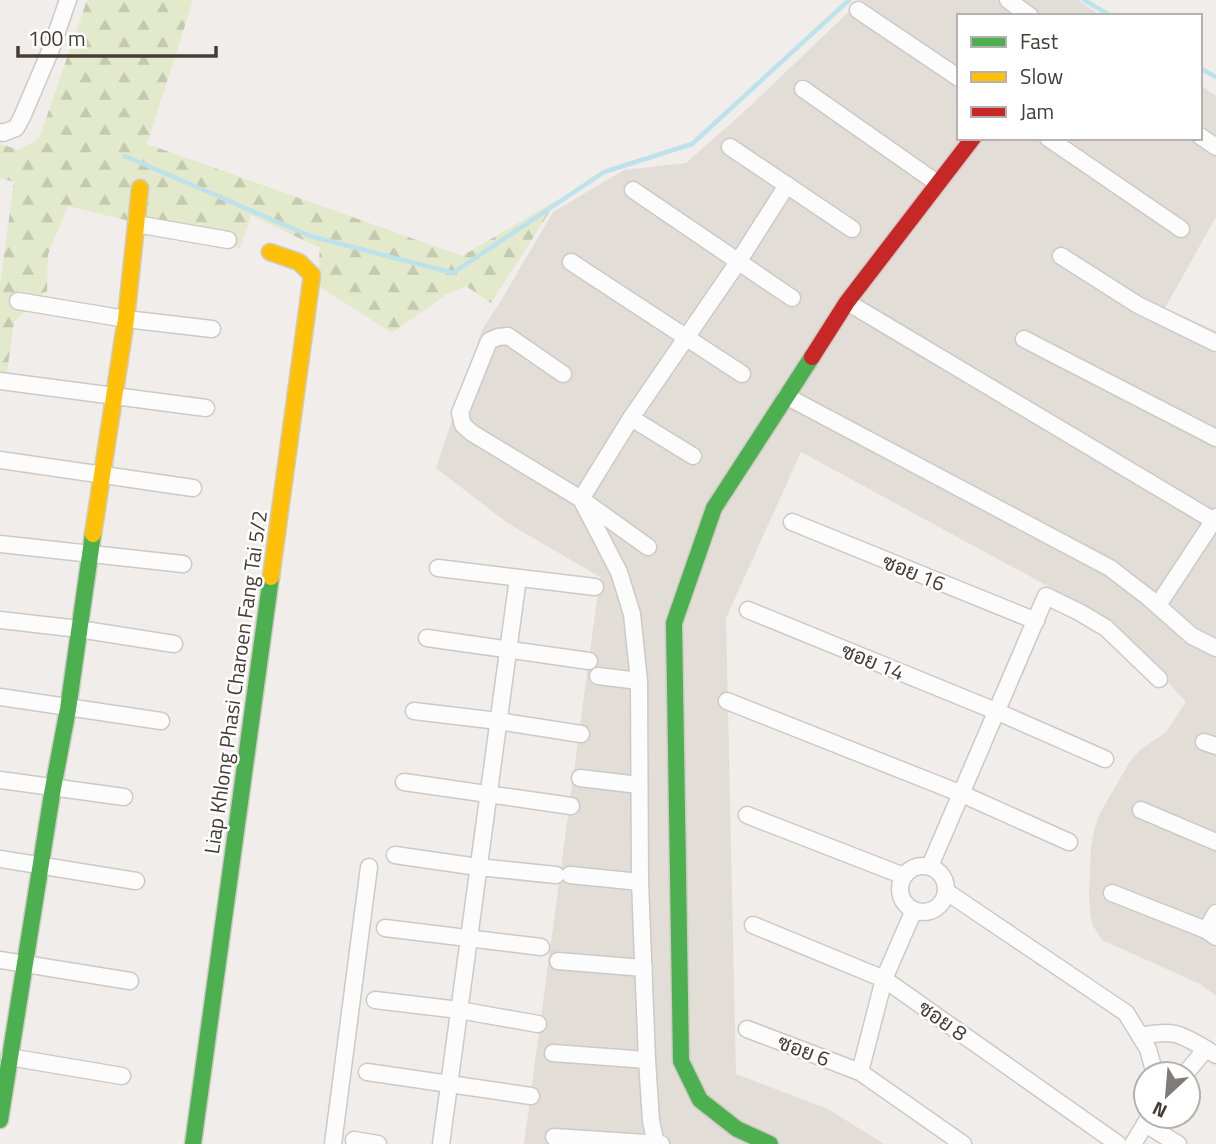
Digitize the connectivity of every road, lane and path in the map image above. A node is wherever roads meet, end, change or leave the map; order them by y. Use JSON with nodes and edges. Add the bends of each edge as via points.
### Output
{"nodes":[{"id":1,"x":68,"y":0,"type":"edge"},
{"id":2,"x":1008,"y":0,"type":"edge"},
{"id":3,"x":858,"y":10,"type":"dead end"},
{"id":4,"x":1027,"y":14,"type":"edge"},
{"id":5,"x":957,"y":77,"type":"edge"},
{"id":6,"x":803,"y":89,"type":"dead end"},
{"id":7,"x":0,"y":132,"type":"edge"},
{"id":8,"x":971,"y":140,"type":"edge"},
{"id":9,"x":1051,"y":140,"type":"edge"},
{"id":10,"x":730,"y":147,"type":"dead end"},
{"id":11,"x":937,"y":183,"type":"junction"},
{"id":12,"x":787,"y":185,"type":"junction"},
{"id":13,"x":140,"y":188,"type":"dead end"},
{"id":14,"x":633,"y":190,"type":"dead end"},
{"id":15,"x":136,"y":224,"type":"junction"},
{"id":16,"x":852,"y":229,"type":"dead end"},
{"id":17,"x":1181,"y":229,"type":"dead end"},
{"id":18,"x":228,"y":240,"type":"dead end"},
{"id":19,"x":270,"y":252,"type":"dead end"},
{"id":20,"x":1061,"y":256,"type":"dead end"},
{"id":21,"x":571,"y":262,"type":"dead end"},
{"id":22,"x":738,"y":262,"type":"junction"},
{"id":23,"x":792,"y":298,"type":"dead end"},
{"id":24,"x":18,"y":301,"type":"dead end"},
{"id":25,"x":847,"y":302,"type":"junction"},
{"id":26,"x":127,"y":319,"type":"junction"},
{"id":27,"x":212,"y":330,"type":"dead end"},
{"id":28,"x":687,"y":338,"type":"junction"},
{"id":29,"x":1024,"y":339,"type":"dead end"},
{"id":30,"x":1216,"y":343,"type":"edge"},
{"id":31,"x":563,"y":374,"type":"dead end"},
{"id":32,"x":742,"y":374,"type":"dead end"},
{"id":33,"x":0,"y":381,"type":"edge"},
{"id":34,"x":786,"y":396,"type":"junction"},
{"id":35,"x":114,"y":397,"type":"junction"},
{"id":36,"x":206,"y":408,"type":"dead end"},
{"id":37,"x":631,"y":418,"type":"junction"},
{"id":38,"x":1216,"y":438,"type":"edge"},
{"id":39,"x":693,"y":456,"type":"dead end"},
{"id":40,"x":0,"y":460,"type":"edge"},
{"id":41,"x":102,"y":474,"type":"junction"},
{"id":42,"x":193,"y":488,"type":"dead end"},
{"id":43,"x":581,"y":499,"type":"junction"},
{"id":44,"x":1215,"y":520,"type":"edge"},
{"id":45,"x":792,"y":522,"type":"dead end"},
{"id":46,"x":0,"y":544,"type":"edge"},
{"id":47,"x":648,"y":547,"type":"dead end"},
{"id":48,"x":90,"y":553,"type":"junction"},
{"id":49,"x":183,"y":564,"type":"dead end"},
{"id":50,"x":438,"y":568,"type":"dead end"},
{"id":51,"x":518,"y":578,"type":"junction"},
{"id":52,"x":595,"y":587,"type":"dead end"},
{"id":53,"x":1158,"y":605,"type":"junction"},
{"id":54,"x":748,"y":610,"type":"dead end"},
{"id":55,"x":0,"y":620,"type":"edge"},
{"id":56,"x":1036,"y":621,"type":"junction"},
{"id":57,"x":79,"y":629,"type":"junction"},
{"id":58,"x":427,"y":638,"type":"dead end"},
{"id":59,"x":174,"y":644,"type":"dead end"},
{"id":60,"x":1216,"y":648,"type":"edge"},
{"id":61,"x":508,"y":651,"type":"junction"},
{"id":62,"x":589,"y":661,"type":"dead end"},
{"id":63,"x":598,"y":676,"type":"dead end"},
{"id":64,"x":1159,"y":678,"type":"dead end"},
{"id":65,"x":639,"y":681,"type":"junction"},
{"id":66,"x":0,"y":697,"type":"edge"},
{"id":67,"x":727,"y":701,"type":"dead end"},
{"id":68,"x":68,"y":709,"type":"junction"},
{"id":69,"x":414,"y":711,"type":"dead end"},
{"id":70,"x":998,"y":712,"type":"junction"},
{"id":71,"x":161,"y":721,"type":"dead end"},
{"id":72,"x":498,"y":721,"type":"junction"},
{"id":73,"x":581,"y":734,"type":"dead end"},
{"id":74,"x":1105,"y":759,"type":"dead end"},
{"id":75,"x":580,"y":778,"type":"dead end"},
{"id":76,"x":0,"y":780,"type":"edge"},
{"id":77,"x":404,"y":782,"type":"dead end"},
{"id":78,"x":639,"y":785,"type":"junction"},
{"id":79,"x":53,"y":788,"type":"junction"},
{"id":80,"x":962,"y":793,"type":"junction"},
{"id":81,"x":488,"y":794,"type":"junction"},
{"id":82,"x":124,"y":797,"type":"dead end"},
{"id":83,"x":571,"y":806,"type":"dead end"},
{"id":84,"x":1141,"y":810,"type":"dead end"},
{"id":85,"x":747,"y":815,"type":"dead end"},
{"id":86,"x":1069,"y":842,"type":"dead end"},
{"id":87,"x":1216,"y":842,"type":"edge"},
{"id":88,"x":395,"y":855,"type":"dead end"},
{"id":89,"x":0,"y":859,"type":"edge"},
{"id":90,"x":41,"y":866,"type":"junction"},
{"id":91,"x":930,"y":866,"type":"junction"},
{"id":92,"x":369,"y":867,"type":"dead end"},
{"id":93,"x":478,"y":867,"type":"junction"},
{"id":94,"x":904,"y":876,"type":"junction"},
{"id":95,"x":136,"y":881,"type":"dead end"},
{"id":96,"x":640,"y":882,"type":"junction"},
{"id":97,"x":947,"y":892,"type":"junction"},
{"id":98,"x":1112,"y":893,"type":"dead end"},
{"id":99,"x":914,"y":911,"type":"junction"},
{"id":100,"x":1216,"y":913,"type":"edge"},
{"id":101,"x":753,"y":925,"type":"dead end"},
{"id":102,"x":385,"y":928,"type":"dead end"},
{"id":103,"x":1211,"y":934,"type":"edge"},
{"id":104,"x":469,"y":939,"type":"junction"},
{"id":105,"x":541,"y":947,"type":"dead end"},
{"id":106,"x":0,"y":960,"type":"edge"},
{"id":107,"x":558,"y":961,"type":"dead end"},
{"id":108,"x":24,"y":963,"type":"junction"},
{"id":109,"x":644,"y":968,"type":"junction"},
{"id":110,"x":884,"y":978,"type":"junction"},
{"id":111,"x":130,"y":981,"type":"dead end"},
{"id":112,"x":375,"y":1000,"type":"dead end"},
{"id":113,"x":459,"y":1010,"type":"junction"},
{"id":114,"x":538,"y":1024,"type":"dead end"},
{"id":115,"x":747,"y":1029,"type":"dead end"},
{"id":116,"x":1140,"y":1036,"type":"junction"},
{"id":117,"x":1211,"y":1052,"type":"edge"},
{"id":118,"x":553,"y":1053,"type":"dead end"},
{"id":119,"x":9,"y":1057,"type":"junction"},
{"id":120,"x":647,"y":1060,"type":"junction"},
{"id":121,"x":1151,"y":1060,"type":"edge"},
{"id":122,"x":367,"y":1072,"type":"dead end"},
{"id":123,"x":860,"y":1072,"type":"junction"},
{"id":124,"x":122,"y":1076,"type":"dead end"},
{"id":125,"x":449,"y":1085,"type":"junction"},
{"id":126,"x":531,"y":1096,"type":"dead end"},
{"id":127,"x":0,"y":1120,"type":"edge"},
{"id":128,"x":1160,"y":1130,"type":"edge"},
{"id":129,"x":554,"y":1137,"type":"dead end"},
{"id":130,"x":354,"y":1140,"type":"dead end"},
{"id":131,"x":193,"y":1144,"type":"edge"},
{"id":132,"x":333,"y":1144,"type":"edge"},
{"id":133,"x":378,"y":1144,"type":"edge"},
{"id":134,"x":441,"y":1144,"type":"edge"},
{"id":135,"x":657,"y":1144,"type":"edge"},
{"id":136,"x":770,"y":1144,"type":"edge"},
{"id":137,"x":964,"y":1144,"type":"edge"},
{"id":138,"x":1118,"y":1144,"type":"edge"},
{"id":139,"x":1178,"y":1144,"type":"edge"}],
"edges":[{"from":1,"to":7,"type":"street","via":[[22,117],[16,128]]},
{"from":2,"to":4,"type":"street"},
{"from":3,"to":5,"type":"street"},
{"from":6,"to":11,"type":"street"},
{"from":8,"to":11,"type":"street"},
{"from":9,"to":17,"type":"street"},
{"from":10,"to":12,"type":"street"},
{"from":11,"to":25,"type":"street"},
{"from":12,"to":16,"type":"street"},
{"from":12,"to":22,"type":"street"},
{"from":13,"to":15,"type":"street"},
{"from":14,"to":22,"type":"street"},
{"from":15,"to":18,"type":"street"},
{"from":15,"to":26,"type":"street"},
{"from":19,"to":131,"type":"street","name":"Liap Khlong Phasi Charoen Fang Tai 5/2","via":[[300,262],[312,275]]},
{"from":20,"to":30,"type":"street","via":[[1138,305]]},
{"from":21,"to":28,"type":"street"},
{"from":22,"to":23,"type":"street"},
{"from":22,"to":28,"type":"street"},
{"from":24,"to":26,"type":"street"},
{"from":25,"to":34,"type":"street"},
{"from":25,"to":44,"type":"street"},
{"from":26,"to":27,"type":"street"},
{"from":26,"to":35,"type":"street"},
{"from":28,"to":32,"type":"street"},
{"from":28,"to":37,"type":"street"},
{"from":29,"to":38,"type":"street"},
{"from":31,"to":43,"type":"street","via":[[508,337],[498,337],[489,341],[460,413],[463,425],[472,433]]},
{"from":33,"to":35,"type":"street"},
{"from":34,"to":53,"type":"street","via":[[1110,568]]},
{"from":34,"to":136,"type":"street","via":[[714,508],[674,623],[681,1061],[700,1100],[737,1129]]},
{"from":35,"to":36,"type":"street"},
{"from":35,"to":41,"type":"street"},
{"from":37,"to":39,"type":"street"},
{"from":37,"to":43,"type":"street"},
{"from":40,"to":41,"type":"street"},
{"from":41,"to":42,"type":"street"},
{"from":41,"to":48,"type":"street"},
{"from":43,"to":47,"type":"street"},
{"from":43,"to":65,"type":"street","via":[[619,572],[632,614]]},
{"from":44,"to":53,"type":"street"},
{"from":45,"to":56,"type":"street","name":"ซอย 16"},
{"from":46,"to":48,"type":"street"},
{"from":48,"to":49,"type":"street"},
{"from":48,"to":57,"type":"street"},
{"from":50,"to":51,"type":"street"},
{"from":51,"to":52,"type":"street"},
{"from":51,"to":61,"type":"street"},
{"from":53,"to":60,"type":"street","via":[[1192,636]]},
{"from":54,"to":70,"type":"street","name":"ซอย 14"},
{"from":55,"to":57,"type":"street"},
{"from":56,"to":64,"type":"street","via":[[1046,596],[1106,628]]},
{"from":56,"to":70,"type":"street"},
{"from":57,"to":59,"type":"street"},
{"from":57,"to":68,"type":"street"},
{"from":58,"to":61,"type":"street"},
{"from":61,"to":62,"type":"street"},
{"from":61,"to":72,"type":"street"},
{"from":63,"to":65,"type":"street"},
{"from":65,"to":78,"type":"street"},
{"from":66,"to":68,"type":"street"},
{"from":67,"to":80,"type":"street"},
{"from":68,"to":71,"type":"street"},
{"from":68,"to":79,"type":"street"},
{"from":69,"to":72,"type":"street"},
{"from":70,"to":74,"type":"street","name":"ซอย 14"},
{"from":70,"to":80,"type":"street"},
{"from":72,"to":73,"type":"street"},
{"from":72,"to":81,"type":"street"},
{"from":75,"to":78,"type":"street"},
{"from":76,"to":79,"type":"street"},
{"from":77,"to":81,"type":"street"},
{"from":78,"to":96,"type":"street"},
{"from":79,"to":82,"type":"street"},
{"from":79,"to":90,"type":"street"},
{"from":80,"to":86,"type":"street"},
{"from":80,"to":91,"type":"street"},
{"from":81,"to":83,"type":"street"},
{"from":81,"to":93,"type":"street"},
{"from":84,"to":87,"type":"street"},
{"from":85,"to":94,"type":"street"},
{"from":88,"to":93,"type":"street"},
{"from":89,"to":90,"type":"street"},
{"from":90,"to":95,"type":"street"},
{"from":90,"to":108,"type":"street"},
{"from":91,"to":94,"type":"street","via":[[920,865]]},
{"from":91,"to":97,"type":"street","via":[[945,879]]},
{"from":92,"to":132,"type":"street"},
{"from":93,"to":96,"type":"street"},
{"from":93,"to":104,"type":"street"},
{"from":94,"to":99,"type":"street","via":[[902,899]]},
{"from":96,"to":109,"type":"street"},
{"from":97,"to":99,"type":"street","via":[[938,908]]},
{"from":97,"to":116,"type":"street","via":[[1126,1013]]},
{"from":98,"to":103,"type":"street"},
{"from":99,"to":110,"type":"street"},
{"from":100,"to":103,"type":"street"},
{"from":101,"to":110,"type":"street","name":"ซอย 8"},
{"from":102,"to":104,"type":"street"},
{"from":104,"to":105,"type":"street"},
{"from":104,"to":113,"type":"street"},
{"from":106,"to":108,"type":"street"},
{"from":107,"to":109,"type":"street"},
{"from":108,"to":111,"type":"street"},
{"from":108,"to":119,"type":"street"},
{"from":109,"to":120,"type":"street"},
{"from":110,"to":123,"type":"street"},
{"from":110,"to":138,"type":"street","name":"ซอย 8"},
{"from":112,"to":113,"type":"street"},
{"from":113,"to":114,"type":"street"},
{"from":113,"to":125,"type":"street"},
{"from":115,"to":123,"type":"street","name":"ซอย 6"},
{"from":116,"to":117,"type":"street","via":[[1163,1032],[1185,1036]]},
{"from":116,"to":121,"type":"street"},
{"from":118,"to":120,"type":"street"},
{"from":119,"to":124,"type":"street"},
{"from":119,"to":127,"type":"street"},
{"from":120,"to":135,"type":"street"},
{"from":122,"to":125,"type":"street"},
{"from":123,"to":137,"type":"street","name":"ซอย 6"},
{"from":125,"to":126,"type":"street"},
{"from":125,"to":134,"type":"street"},
{"from":128,"to":139,"type":"street"},
{"from":129,"to":135,"type":"street"},
{"from":130,"to":133,"type":"street"}]}
